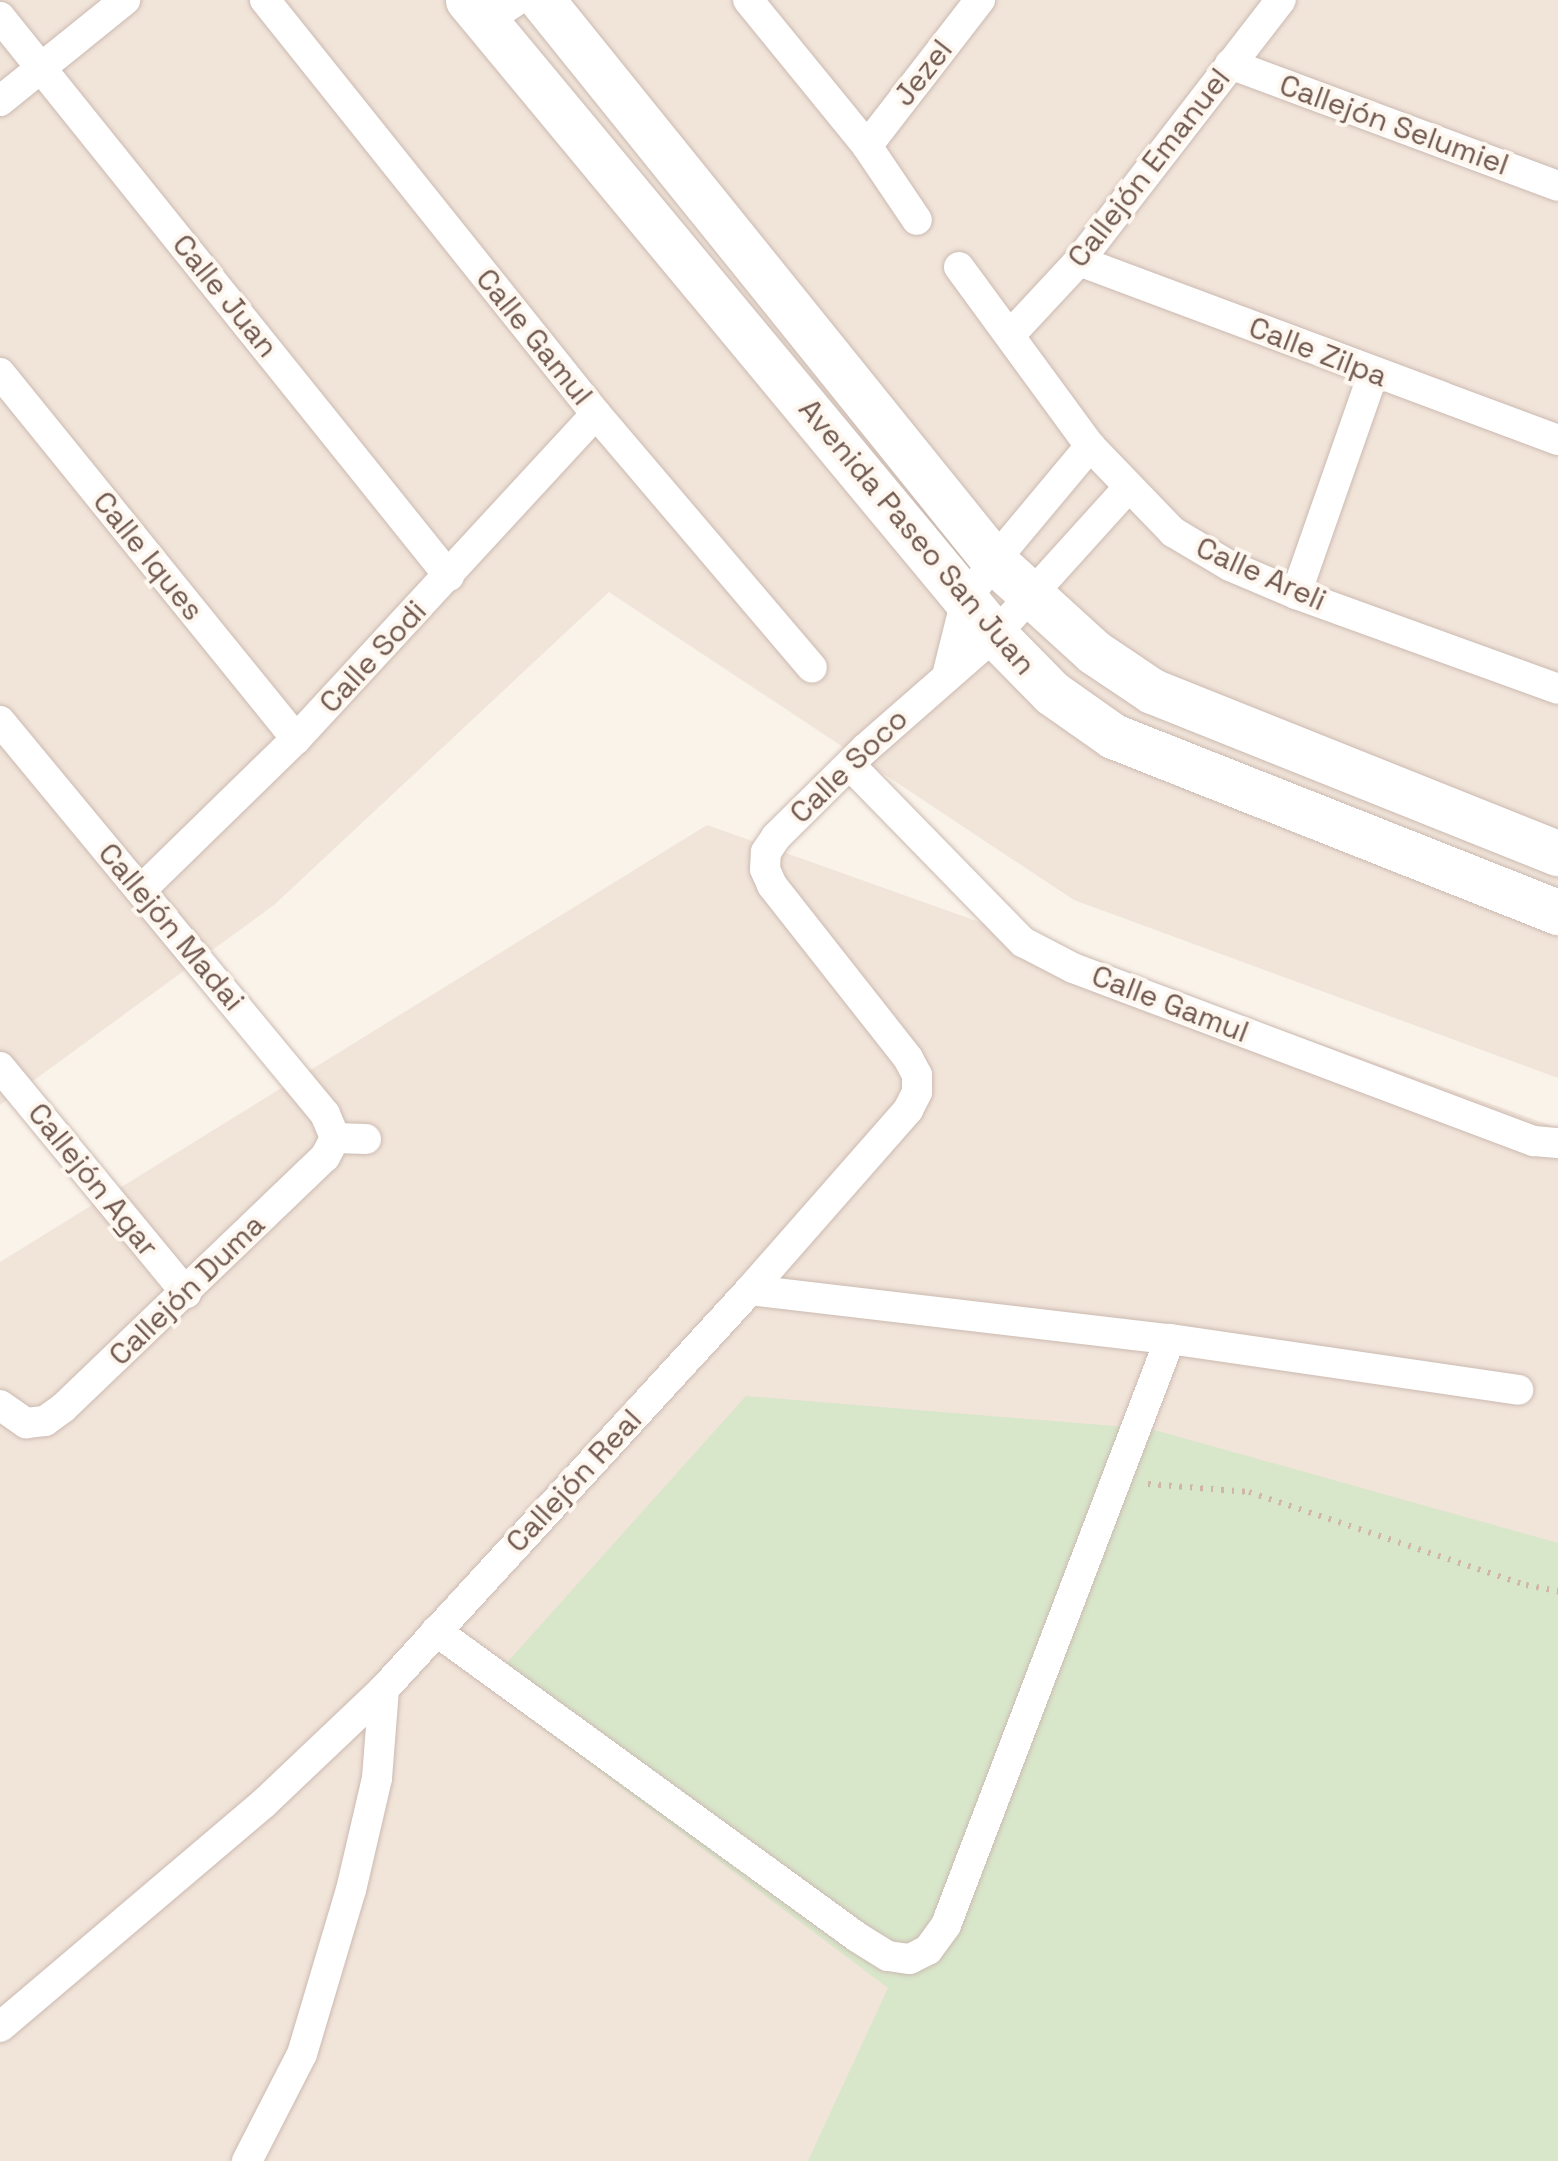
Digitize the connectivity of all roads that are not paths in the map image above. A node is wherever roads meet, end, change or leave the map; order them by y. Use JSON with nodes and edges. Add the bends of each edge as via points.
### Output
{"nodes":[{"id":1,"x":125,"y":0,"type":"edge"},
{"id":2,"x":265,"y":0,"type":"edge"},
{"id":3,"x":542,"y":0,"type":"edge"},
{"id":4,"x":748,"y":0,"type":"edge"},
{"id":5,"x":980,"y":0,"type":"edge"},
{"id":6,"x":1281,"y":0,"type":"edge"},
{"id":7,"x":490,"y":7,"type":"edge"},
{"id":8,"x":0,"y":17,"type":"edge"},
{"id":9,"x":1230,"y":64,"type":"junction"},
{"id":10,"x":42,"y":68,"type":"junction"},
{"id":11,"x":0,"y":100,"type":"edge"},
{"id":12,"x":867,"y":146,"type":"junction"},
{"id":13,"x":1558,"y":186,"type":"edge"},
{"id":14,"x":917,"y":220,"type":"dead end"},
{"id":15,"x":1079,"y":261,"type":"junction"},
{"id":16,"x":959,"y":267,"type":"dead end"},
{"id":17,"x":1012,"y":333,"type":"junction"},
{"id":18,"x":0,"y":373,"type":"edge"},
{"id":19,"x":1373,"y":374,"type":"junction"},
{"id":20,"x":596,"y":414,"type":"junction"},
{"id":21,"x":1558,"y":440,"type":"edge"},
{"id":22,"x":1090,"y":446,"type":"junction"},
{"id":23,"x":1127,"y":489,"type":"junction"},
{"id":24,"x":994,"y":560,"type":"junction"},
{"id":25,"x":449,"y":576,"type":"junction"},
{"id":26,"x":1296,"y":594,"type":"junction"},
{"id":27,"x":1031,"y":598,"type":"junction"},
{"id":28,"x":966,"y":600,"type":"junction"},
{"id":29,"x":995,"y":636,"type":"junction"},
{"id":30,"x":812,"y":668,"type":"dead end"},
{"id":31,"x":948,"y":672,"type":"junction"},
{"id":32,"x":1558,"y":688,"type":"edge"},
{"id":33,"x":0,"y":721,"type":"edge"},
{"id":34,"x":296,"y":739,"type":"junction"},
{"id":35,"x":850,"y":765,"type":"junction"},
{"id":36,"x":1558,"y":853,"type":"edge"},
{"id":37,"x":766,"y":870,"type":"joint"},
{"id":38,"x":141,"y":890,"type":"junction"},
{"id":39,"x":1558,"y":912,"type":"edge"},
{"id":40,"x":0,"y":1066,"type":"edge"},
{"id":41,"x":335,"y":1138,"type":"junction"},
{"id":42,"x":366,"y":1139,"type":"dead end"},
{"id":43,"x":1555,"y":1144,"type":"edge"},
{"id":44,"x":750,"y":1290,"type":"junction"},
{"id":45,"x":186,"y":1293,"type":"junction"},
{"id":46,"x":1170,"y":1339,"type":"junction"},
{"id":47,"x":1518,"y":1390,"type":"dead end"},
{"id":48,"x":0,"y":1406,"type":"edge"},
{"id":49,"x":436,"y":1632,"type":"junction"},
{"id":50,"x":384,"y":1688,"type":"junction"},
{"id":51,"x":0,"y":2027,"type":"edge"},
{"id":52,"x":247,"y":2161,"type":"edge"}],
"edges":[{"from":1,"to":10,"type":"street"},
{"from":2,"to":20,"type":"street","name":"Calle Gamul"},
{"from":3,"to":24,"type":"street","name":"Avenida Paseo San Juan"},
{"from":4,"to":12,"type":"street"},
{"from":5,"to":12,"type":"street","name":"Jezel"},
{"from":6,"to":9,"type":"street","name":"Callejón Emanuel"},
{"from":7,"to":28,"type":"street","name":"Avenida Paseo San Juan"},
{"from":8,"to":10,"type":"street","name":"Calle Juan"},
{"from":9,"to":13,"type":"street","name":"Callejón Selumiel"},
{"from":9,"to":15,"type":"street","name":"Callejón Emanuel"},
{"from":10,"to":11,"type":"street"},
{"from":10,"to":25,"type":"street","name":"Calle Juan"},
{"from":12,"to":14,"type":"street"},
{"from":15,"to":17,"type":"street","name":"Callejón Emanuel"},
{"from":15,"to":19,"type":"street","name":"Calle Zilpa"},
{"from":16,"to":17,"type":"street","name":"Calle Areli"},
{"from":17,"to":22,"type":"street","name":"Calle Areli"},
{"from":18,"to":34,"type":"street","name":"Calle Iques"},
{"from":19,"to":21,"type":"street","name":"Calle Zilpa"},
{"from":19,"to":26,"type":"street"},
{"from":20,"to":25,"type":"street","name":"Calle Sodi"},
{"from":20,"to":30,"type":"street","name":"Calle Gamul"},
{"from":22,"to":23,"type":"street","name":"Calle Areli"},
{"from":22,"to":24,"type":"street"},
{"from":23,"to":26,"type":"street","name":"Calle Areli","via":[[1173,532]]},
{"from":23,"to":27,"type":"street","name":"Calle Soco"},
{"from":24,"to":27,"type":"street","name":"Avenida Paseo San Juan"},
{"from":24,"to":28,"type":"street"},
{"from":25,"to":34,"type":"street","name":"Calle Sodi"},
{"from":26,"to":32,"type":"street","name":"Calle Areli"},
{"from":27,"to":29,"type":"street","name":"Calle Soco"},
{"from":27,"to":36,"type":"street","name":"Avenida Paseo San Juan","via":[[1152,691]]},
{"from":28,"to":29,"type":"street","name":"Avenida Paseo San Juan"},
{"from":28,"to":31,"type":"street"},
{"from":29,"to":31,"type":"street","name":"Calle Soco"},
{"from":29,"to":39,"type":"street","name":"Avenida Paseo San Juan","via":[[1052,693],[1113,736]]},
{"from":31,"to":35,"type":"street","name":"Calle Soco"},
{"from":33,"to":38,"type":"street","name":"Callejón Madai"},
{"from":34,"to":38,"type":"street","name":"Calle Sodi"},
{"from":35,"to":37,"type":"street","name":"Calle Soco","via":[[776,837],[766,852]]},
{"from":35,"to":43,"type":"street","name":"Calle Gamul","via":[[1022,942],[1073,968]]},
{"from":37,"to":44,"type":"street","name":"Callejón Real","via":[[908,1058],[917,1092]]},
{"from":38,"to":41,"type":"street","name":"Callejón Madai","via":[[325,1114]]},
{"from":40,"to":45,"type":"street","name":"Callejón Agar"},
{"from":41,"to":42,"type":"street"},
{"from":41,"to":45,"type":"street","name":"Callejón Duma","via":[[324,1157]]},
{"from":44,"to":46,"type":"street"},
{"from":44,"to":49,"type":"street","name":"Callejón Real"},
{"from":45,"to":48,"type":"street","name":"Callejón Duma","via":[[45,1421],[26,1423]]},
{"from":46,"to":47,"type":"street"},
{"from":46,"to":49,"type":"street","via":[[946,1925],[928,1950],[910,1959],[888,1956],[857,1937]]},
{"from":49,"to":50,"type":"street","name":"Callejón Real"},
{"from":50,"to":51,"type":"street","name":"Callejón Real","via":[[264,1803]]},
{"from":50,"to":52,"type":"street","via":[[378,1778],[351,1890],[302,2054]]}]}
